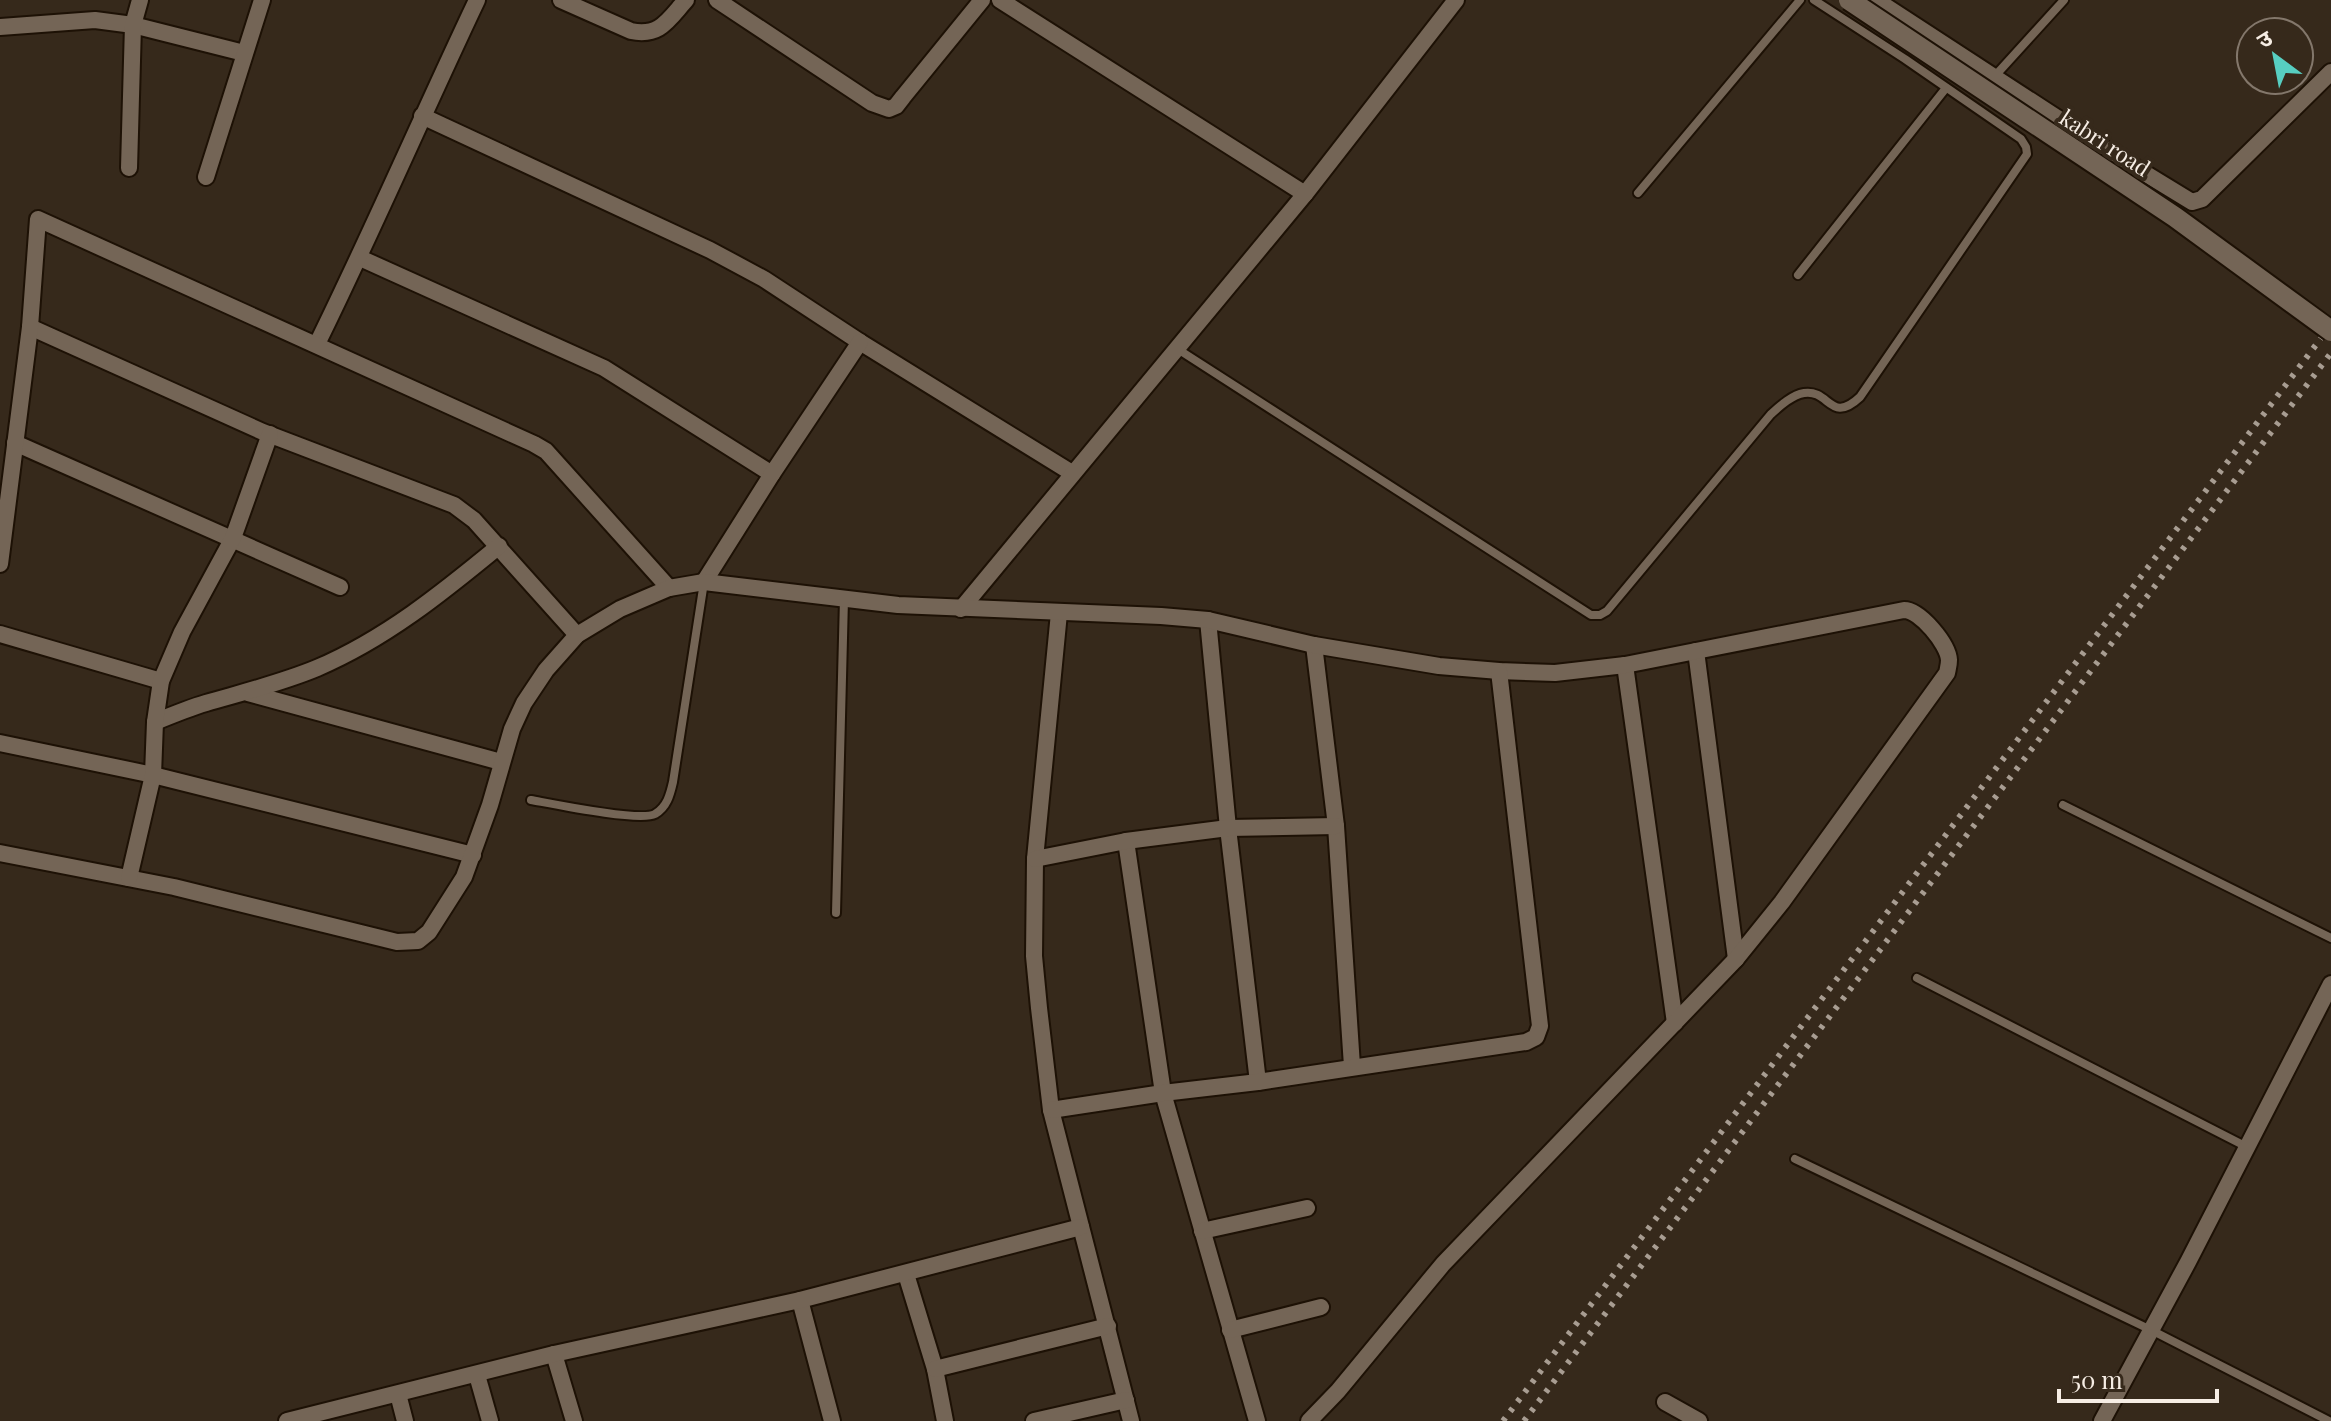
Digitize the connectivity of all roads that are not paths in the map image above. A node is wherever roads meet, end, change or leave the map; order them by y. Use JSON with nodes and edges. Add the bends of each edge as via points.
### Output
{"nodes":[{"id":1,"x":140,"y":0,"type":"edge"},
{"id":2,"x":262,"y":0,"type":"edge"},
{"id":3,"x":477,"y":0,"type":"edge"},
{"id":4,"x":561,"y":0,"type":"edge"},
{"id":5,"x":686,"y":0,"type":"edge"},
{"id":6,"x":717,"y":0,"type":"edge"},
{"id":7,"x":982,"y":0,"type":"edge"},
{"id":8,"x":1000,"y":0,"type":"edge"},
{"id":9,"x":1456,"y":0,"type":"edge"},
{"id":10,"x":1800,"y":0,"type":"edge"},
{"id":11,"x":1814,"y":0,"type":"edge"},
{"id":12,"x":1849,"y":0,"type":"edge"},
{"id":13,"x":1876,"y":0,"type":"edge"},
{"id":14,"x":2064,"y":0,"type":"edge"},
{"id":15,"x":133,"y":25,"type":"junction"},
{"id":16,"x":0,"y":27,"type":"edge"},
{"id":17,"x":244,"y":53,"type":"junction"},
{"id":18,"x":2331,"y":72,"type":"edge"},
{"id":19,"x":1994,"y":77,"type":"junction"},
{"id":20,"x":1946,"y":88,"type":"junction"},
{"id":21,"x":422,"y":116,"type":"junction"},
{"id":22,"x":129,"y":168,"type":"dead end"},
{"id":23,"x":206,"y":177,"type":"dead end"},
{"id":24,"x":1638,"y":193,"type":"dead end"},
{"id":25,"x":1305,"y":194,"type":"junction"},
{"id":26,"x":360,"y":258,"type":"junction"},
{"id":27,"x":1798,"y":275,"type":"dead end"},
{"id":28,"x":30,"y":327,"type":"junction"},
{"id":29,"x":2331,"y":331,"type":"edge"},
{"id":30,"x":860,"y":342,"type":"junction"},
{"id":31,"x":317,"y":344,"type":"junction"},
{"id":32,"x":1176,"y":348,"type":"junction"},
{"id":33,"x":270,"y":434,"type":"junction"},
{"id":34,"x":15,"y":443,"type":"junction"},
{"id":35,"x":1072,"y":473,"type":"junction"},
{"id":36,"x":772,"y":474,"type":"junction"},
{"id":37,"x":233,"y":538,"type":"junction"},
{"id":38,"x":499,"y":546,"type":"junction"},
{"id":39,"x":0,"y":564,"type":"edge"},
{"id":40,"x":704,"y":582,"type":"junction"},
{"id":41,"x":340,"y":587,"type":"dead end"},
{"id":42,"x":669,"y":588,"type":"junction"},
{"id":43,"x":844,"y":599,"type":"junction"},
{"id":44,"x":961,"y":609,"type":"junction"},
{"id":45,"x":1059,"y":613,"type":"junction"},
{"id":46,"x":1208,"y":620,"type":"junction"},
{"id":47,"x":0,"y":634,"type":"edge"},
{"id":48,"x":577,"y":635,"type":"junction"},
{"id":49,"x":1314,"y":645,"type":"junction"},
{"id":50,"x":1696,"y":651,"type":"junction"},
{"id":51,"x":1625,"y":665,"type":"junction"},
{"id":52,"x":1499,"y":671,"type":"junction"},
{"id":53,"x":161,"y":681,"type":"junction"},
{"id":54,"x":246,"y":693,"type":"junction"},
{"id":55,"x":155,"y":722,"type":"junction"},
{"id":56,"x":0,"y":743,"type":"edge"},
{"id":57,"x":501,"y":762,"type":"junction"},
{"id":58,"x":153,"y":775,"type":"junction"},
{"id":59,"x":531,"y":800,"type":"dead end"},
{"id":60,"x":2063,"y":805,"type":"dead end"},
{"id":61,"x":1336,"y":826,"type":"junction"},
{"id":62,"x":1228,"y":828,"type":"junction"},
{"id":63,"x":1126,"y":841,"type":"junction"},
{"id":64,"x":0,"y":853,"type":"edge"},
{"id":65,"x":473,"y":855,"type":"junction"},
{"id":66,"x":1035,"y":859,"type":"junction"},
{"id":67,"x":129,"y":878,"type":"junction"},
{"id":68,"x":836,"y":913,"type":"dead end"},
{"id":69,"x":2331,"y":938,"type":"edge"},
{"id":70,"x":1736,"y":959,"type":"junction"},
{"id":71,"x":1917,"y":978,"type":"dead end"},
{"id":72,"x":2331,"y":984,"type":"edge"},
{"id":73,"x":1675,"y":1023,"type":"junction"},
{"id":74,"x":1352,"y":1066,"type":"junction"},
{"id":75,"x":1258,"y":1082,"type":"junction"},
{"id":76,"x":1163,"y":1093,"type":"junction"},
{"id":77,"x":1051,"y":1110,"type":"junction"},
{"id":78,"x":2247,"y":1147,"type":"junction"},
{"id":79,"x":1795,"y":1159,"type":"dead end"},
{"id":80,"x":1307,"y":1208,"type":"dead end"},
{"id":81,"x":1081,"y":1227,"type":"junction"},
{"id":82,"x":1202,"y":1231,"type":"junction"},
{"id":83,"x":906,"y":1274,"type":"junction"},
{"id":84,"x":800,"y":1300,"type":"junction"},
{"id":85,"x":1321,"y":1307,"type":"dead end"},
{"id":86,"x":1108,"y":1326,"type":"junction"},
{"id":87,"x":1230,"y":1330,"type":"junction"},
{"id":88,"x":2151,"y":1330,"type":"junction"},
{"id":89,"x":554,"y":1354,"type":"junction"},
{"id":90,"x":935,"y":1369,"type":"junction"},
{"id":91,"x":477,"y":1375,"type":"junction"},
{"id":92,"x":398,"y":1394,"type":"junction"},
{"id":93,"x":1126,"y":1400,"type":"junction"},
{"id":94,"x":1665,"y":1402,"type":"dead end"},
{"id":95,"x":287,"y":1421,"type":"edge"},
{"id":96,"x":405,"y":1421,"type":"edge"},
{"id":97,"x":490,"y":1421,"type":"edge"},
{"id":98,"x":574,"y":1421,"type":"edge"},
{"id":99,"x":832,"y":1421,"type":"edge"},
{"id":100,"x":945,"y":1421,"type":"edge"},
{"id":101,"x":1034,"y":1421,"type":"edge"},
{"id":102,"x":1131,"y":1421,"type":"edge"},
{"id":103,"x":1257,"y":1421,"type":"edge"},
{"id":104,"x":1309,"y":1421,"type":"edge"},
{"id":105,"x":1699,"y":1421,"type":"edge"},
{"id":106,"x":2102,"y":1421,"type":"edge"},
{"id":107,"x":2329,"y":1421,"type":"edge"}],
"edges":[{"from":1,"to":15,"type":"street"},
{"from":2,"to":17,"type":"street"},
{"from":3,"to":21,"type":"street"},
{"from":4,"to":5,"type":"street","via":[[643,34],[662,26]]},
{"from":6,"to":7,"type":"street","via":[[872,103],[889,109]]},
{"from":8,"to":25,"type":"street"},
{"from":9,"to":25,"type":"street"},
{"from":10,"to":24,"type":"lane"},
{"from":11,"to":20,"type":"lane"},
{"from":12,"to":29,"type":"street","name":"kabri road","bridge":true,"via":[[2175,217]]},
{"from":13,"to":19,"type":"street"},
{"from":14,"to":19,"type":"lane"},
{"from":15,"to":16,"type":"street","via":[[95,20]]},
{"from":15,"to":17,"type":"street"},
{"from":15,"to":22,"type":"street"},
{"from":17,"to":23,"type":"street"},
{"from":18,"to":19,"type":"street","via":[[2202,199],[2192,202]]},
{"from":20,"to":27,"type":"lane"},
{"from":20,"to":32,"type":"lane","via":[[2021,139],[2027,154],[1860,397],[1842,409],[1805,393],[1771,414],[1600,615],[1591,615]]},
{"from":21,"to":26,"type":"street"},
{"from":21,"to":30,"type":"street","via":[[710,250]]},
{"from":25,"to":32,"type":"street"},
{"from":26,"to":31,"type":"street"},
{"from":26,"to":36,"type":"street","via":[[604,368]]},
{"from":28,"to":31,"type":"street","via":[[38,219]]},
{"from":28,"to":33,"type":"street"},
{"from":28,"to":34,"type":"street"},
{"from":30,"to":35,"type":"street"},
{"from":30,"to":36,"type":"street"},
{"from":31,"to":42,"type":"street","via":[[546,451]]},
{"from":32,"to":35,"type":"street"},
{"from":33,"to":37,"type":"street"},
{"from":33,"to":38,"type":"street","via":[[454,505]]},
{"from":34,"to":37,"type":"street"},
{"from":34,"to":39,"type":"street"},
{"from":35,"to":44,"type":"street"},
{"from":36,"to":40,"type":"street"},
{"from":37,"to":41,"type":"street"},
{"from":37,"to":53,"type":"street"},
{"from":38,"to":48,"type":"street"},
{"from":38,"to":54,"type":"street","via":[[397,626],[320,667]]},
{"from":40,"to":42,"type":"street"},
{"from":40,"to":43,"type":"street"},
{"from":40,"to":59,"type":"lane","via":[[673,782],[663,808],[646,817]]},
{"from":42,"to":48,"type":"street"},
{"from":43,"to":44,"type":"street"},
{"from":43,"to":68,"type":"lane"},
{"from":44,"to":45,"type":"street"},
{"from":45,"to":46,"type":"street"},
{"from":45,"to":66,"type":"street"},
{"from":46,"to":49,"type":"street"},
{"from":46,"to":62,"type":"street"},
{"from":47,"to":53,"type":"street"},
{"from":48,"to":57,"type":"street","via":[[524,703]]},
{"from":49,"to":52,"type":"street"},
{"from":49,"to":61,"type":"street"},
{"from":50,"to":51,"type":"street"},
{"from":50,"to":70,"type":"street"},
{"from":50,"to":70,"type":"street","via":[[1904,610],[1924,621],[1949,658],[1943,680]]},
{"from":51,"to":52,"type":"street","via":[[1555,673]]},
{"from":51,"to":73,"type":"street"},
{"from":52,"to":74,"type":"street","via":[[1539,1031],[1526,1042]]},
{"from":53,"to":55,"type":"street"},
{"from":54,"to":55,"type":"street"},
{"from":54,"to":57,"type":"street"},
{"from":55,"to":58,"type":"street"},
{"from":56,"to":58,"type":"street"},
{"from":57,"to":65,"type":"street"},
{"from":58,"to":65,"type":"street"},
{"from":58,"to":67,"type":"street"},
{"from":60,"to":69,"type":"lane"},
{"from":61,"to":62,"type":"street"},
{"from":61,"to":74,"type":"street"},
{"from":62,"to":63,"type":"street"},
{"from":62,"to":75,"type":"street"},
{"from":63,"to":66,"type":"street"},
{"from":63,"to":76,"type":"street"},
{"from":64,"to":67,"type":"street"},
{"from":65,"to":67,"type":"street","via":[[429,932],[405,943]]},
{"from":66,"to":77,"type":"street","via":[[1034,956]]},
{"from":70,"to":73,"type":"street"},
{"from":71,"to":78,"type":"lane"},
{"from":72,"to":78,"type":"street"},
{"from":73,"to":104,"type":"street","via":[[1443,1264]]},
{"from":74,"to":75,"type":"street"},
{"from":75,"to":76,"type":"street"},
{"from":76,"to":77,"type":"street"},
{"from":76,"to":82,"type":"street"},
{"from":77,"to":81,"type":"street"},
{"from":78,"to":88,"type":"street"},
{"from":79,"to":88,"type":"lane"},
{"from":80,"to":82,"type":"street"},
{"from":81,"to":83,"type":"street"},
{"from":81,"to":86,"type":"street"},
{"from":82,"to":87,"type":"street"},
{"from":83,"to":84,"type":"street"},
{"from":83,"to":90,"type":"street"},
{"from":84,"to":89,"type":"street"},
{"from":84,"to":99,"type":"street"},
{"from":85,"to":87,"type":"street"},
{"from":86,"to":90,"type":"street"},
{"from":86,"to":93,"type":"street"},
{"from":87,"to":103,"type":"street"},
{"from":88,"to":106,"type":"street"},
{"from":88,"to":107,"type":"lane"},
{"from":89,"to":91,"type":"street"},
{"from":89,"to":98,"type":"street"},
{"from":90,"to":100,"type":"street"},
{"from":91,"to":92,"type":"street"},
{"from":91,"to":97,"type":"street"},
{"from":92,"to":95,"type":"street"},
{"from":92,"to":96,"type":"street"},
{"from":93,"to":101,"type":"street"},
{"from":93,"to":102,"type":"street"},
{"from":94,"to":105,"type":"street"}]}
